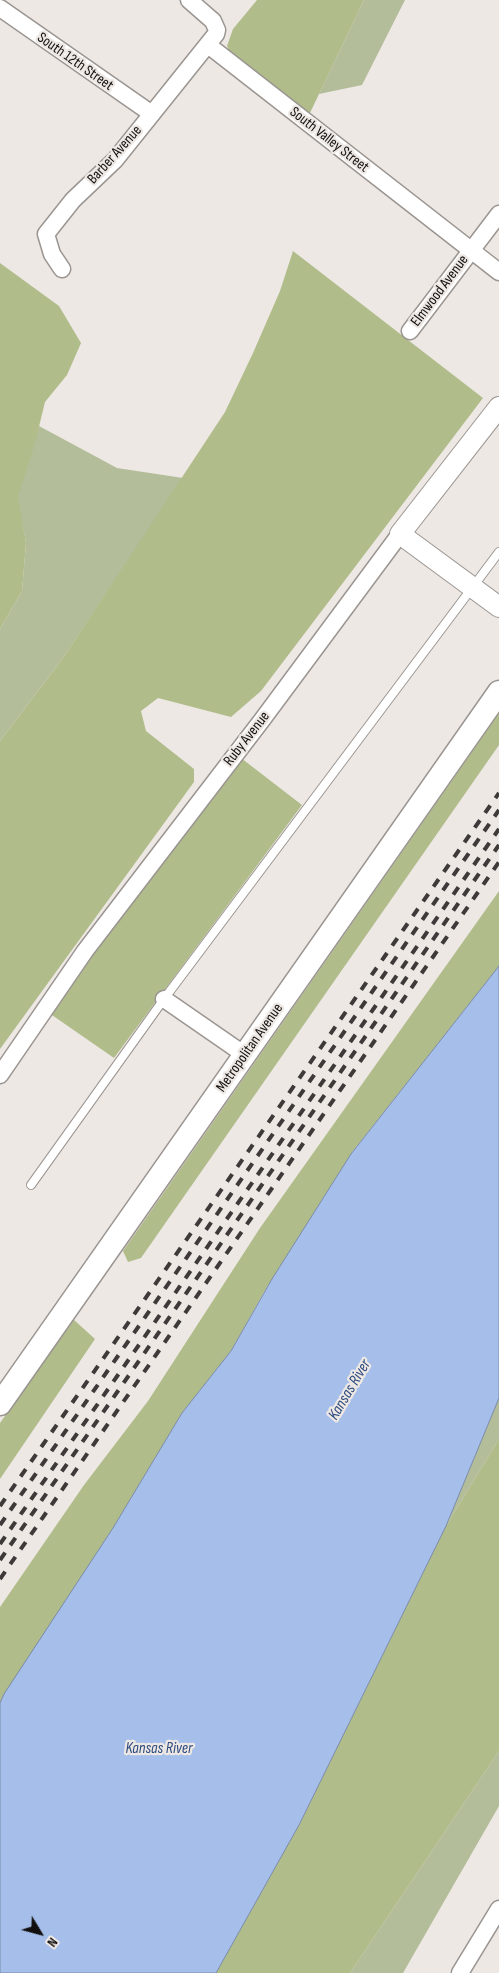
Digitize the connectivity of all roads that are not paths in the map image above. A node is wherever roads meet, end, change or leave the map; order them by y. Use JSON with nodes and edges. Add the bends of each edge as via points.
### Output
{"nodes":[{"id":1,"x":188,"y":0,"type":"edge"},
{"id":2,"x":0,"y":8,"type":"edge"},
{"id":3,"x":208,"y":45,"type":"junction"},
{"id":4,"x":152,"y":114,"type":"junction"},
{"id":5,"x":499,"y":214,"type":"edge"},
{"id":6,"x":470,"y":251,"type":"junction"},
{"id":7,"x":62,"y":269,"type":"dead end"},
{"id":8,"x":499,"y":272,"type":"edge"},
{"id":9,"x":410,"y":331,"type":"dead end"},
{"id":10,"x":499,"y":408,"type":"edge"},
{"id":11,"x":400,"y":534,"type":"junction"},
{"id":12,"x":499,"y":552,"type":"edge"},
{"id":13,"x":473,"y":587,"type":"junction"},
{"id":14,"x":499,"y":606,"type":"edge"},
{"id":15,"x":499,"y":692,"type":"edge"},
{"id":16,"x":164,"y":1000,"type":"junction"},
{"id":17,"x":245,"y":1055,"type":"junction"},
{"id":18,"x":0,"y":1075,"type":"edge"},
{"id":19,"x":31,"y":1185,"type":"dead end"},
{"id":20,"x":0,"y":1404,"type":"edge"},
{"id":21,"x":499,"y":1909,"type":"edge"},
{"id":22,"x":460,"y":1973,"type":"edge"}],
"edges":[{"from":1,"to":3,"type":"street","via":[[216,24],[216,34]]},
{"from":2,"to":4,"type":"street","name":"South 12th Street"},
{"from":3,"to":4,"type":"street","name":"Barber Avenue"},
{"from":3,"to":6,"type":"street","name":"South Valley Street"},
{"from":4,"to":7,"type":"street","name":"Barber Avenue","via":[[115,160],[73,200],[46,234],[52,254]]},
{"from":5,"to":6,"type":"street","name":"Elmwood Avenue"},
{"from":6,"to":8,"type":"street","name":"South Valley Street"},
{"from":6,"to":9,"type":"street","name":"Elmwood Avenue"},
{"from":10,"to":11,"type":"street","name":"Ruby Avenue"},
{"from":11,"to":13,"type":"street"},
{"from":11,"to":18,"type":"street","name":"Ruby Avenue","via":[[85,951]]},
{"from":12,"to":13,"type":"lane"},
{"from":13,"to":14,"type":"street"},
{"from":13,"to":16,"type":"lane"},
{"from":15,"to":17,"type":"main road","name":"Metropolitan Avenue"},
{"from":16,"to":17,"type":"street"},
{"from":16,"to":19,"type":"lane"},
{"from":17,"to":20,"type":"main road","name":"Metropolitan Avenue"},
{"from":21,"to":22,"type":"street"}]}
